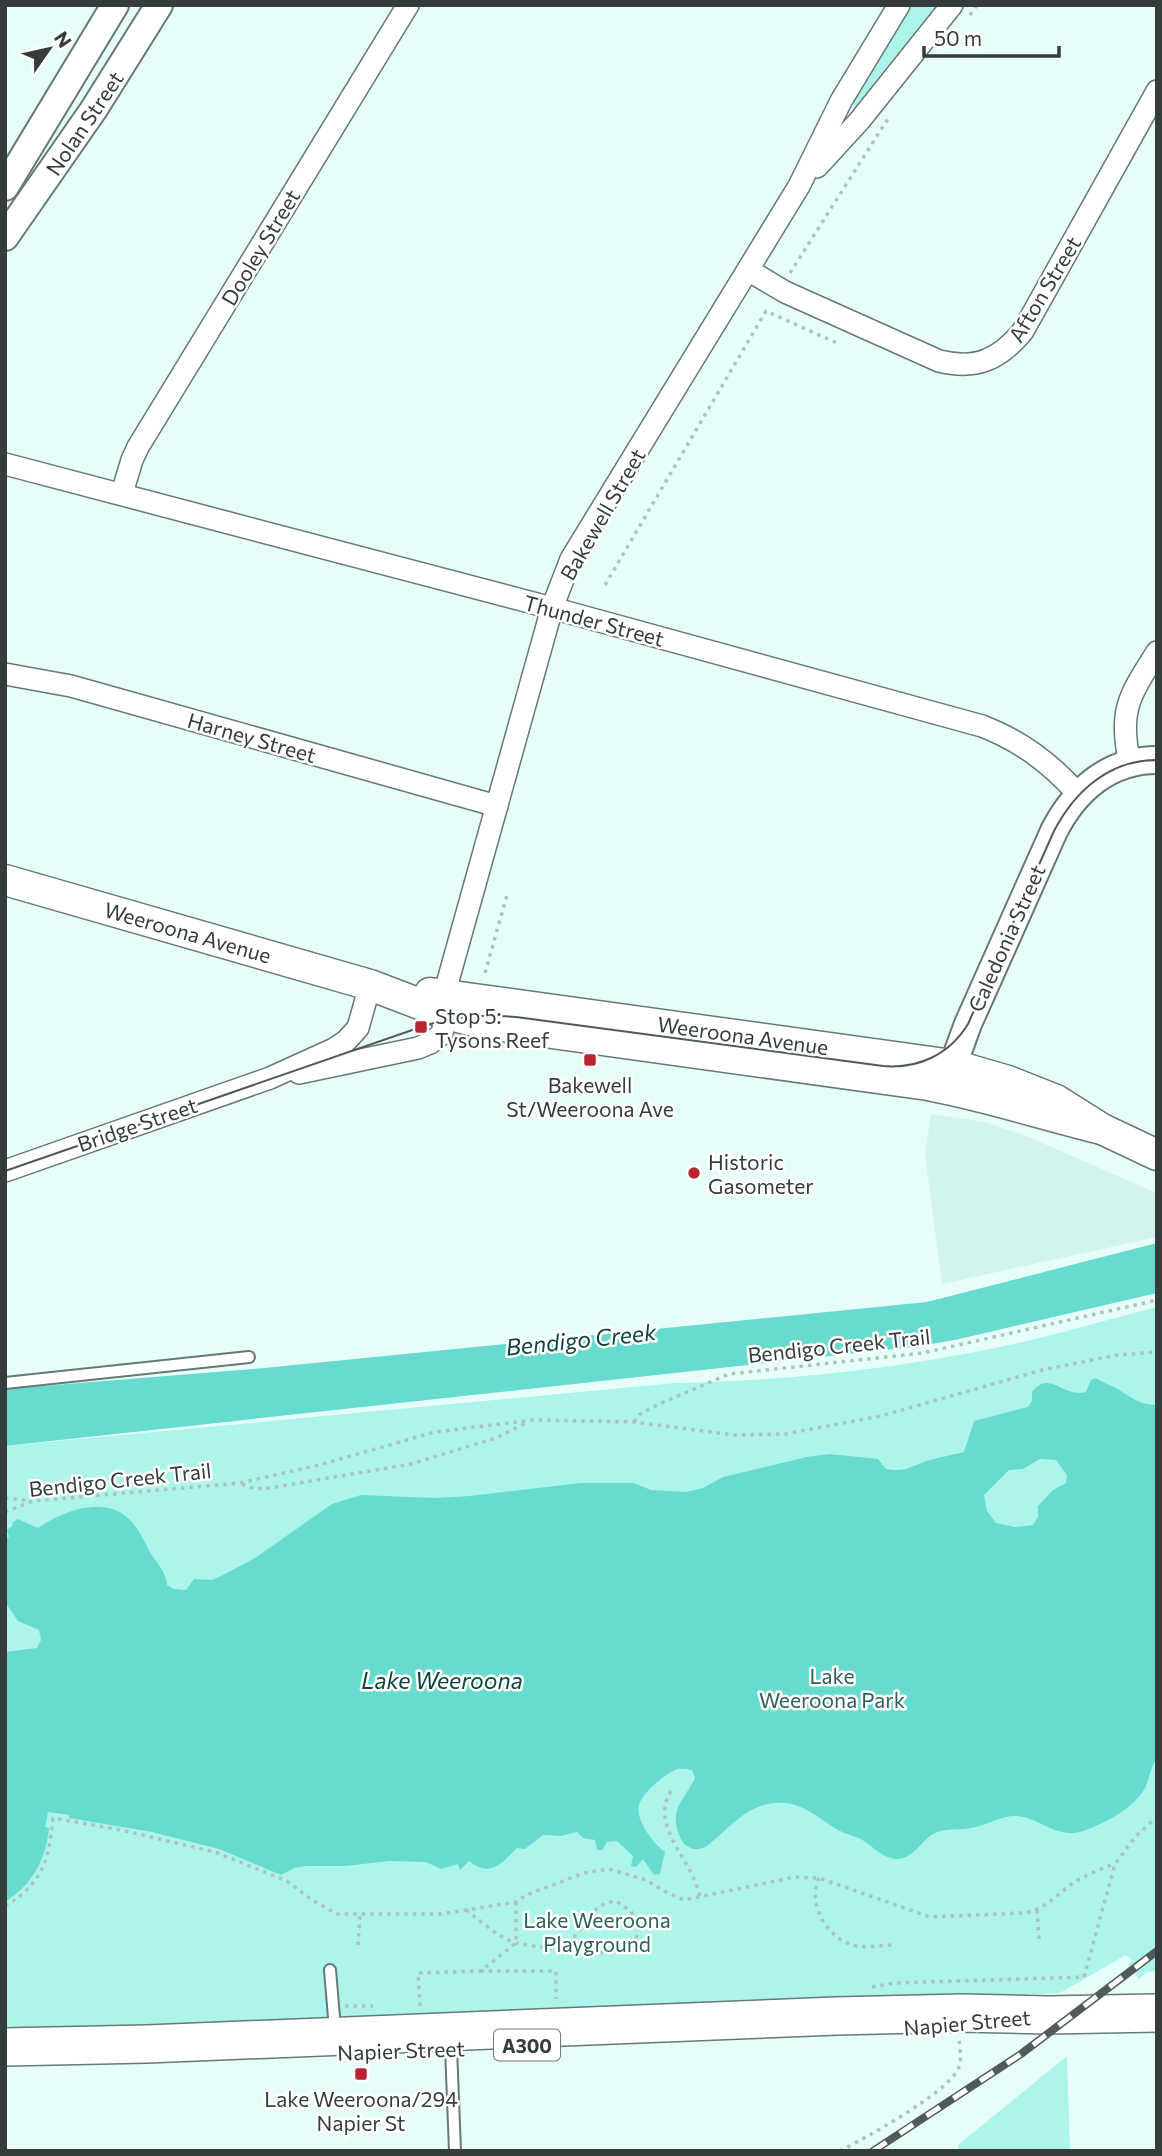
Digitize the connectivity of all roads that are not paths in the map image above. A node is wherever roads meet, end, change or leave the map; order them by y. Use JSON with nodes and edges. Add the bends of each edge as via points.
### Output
{"nodes":[{"id":1,"x":115,"y":5,"type":"edge"},
{"id":2,"x":159,"y":5,"type":"edge"},
{"id":3,"x":408,"y":5,"type":"edge"},
{"id":4,"x":900,"y":5,"type":"edge"},
{"id":5,"x":960,"y":11,"type":"edge"},
{"id":6,"x":1157,"y":92,"type":"edge"},
{"id":7,"x":799,"y":186,"type":"junction"},
{"id":8,"x":5,"y":187,"type":"edge"},
{"id":9,"x":5,"y":237,"type":"edge"},
{"id":10,"x":748,"y":270,"type":"junction"},
{"id":11,"x":5,"y":464,"type":"edge"},
{"id":12,"x":122,"y":493,"type":"junction"},
{"id":13,"x":552,"y":608,"type":"junction"},
{"id":14,"x":1157,"y":652,"type":"edge"},
{"id":15,"x":5,"y":674,"type":"edge"},
{"id":16,"x":1157,"y":760,"type":"edge"},
{"id":17,"x":1130,"y":764,"type":"junction"},
{"id":18,"x":1078,"y":793,"type":"junction"},
{"id":19,"x":497,"y":806,"type":"junction"},
{"id":20,"x":5,"y":880,"type":"edge"},
{"id":21,"x":370,"y":985,"type":"junction"},
{"id":22,"x":445,"y":1004,"type":"junction"},
{"id":23,"x":950,"y":1077,"type":"junction"},
{"id":24,"x":270,"y":1078,"type":"junction"},
{"id":25,"x":1157,"y":1155,"type":"edge"},
{"id":26,"x":5,"y":1171,"type":"edge"},
{"id":27,"x":248,"y":1357,"type":"dead end"},
{"id":28,"x":5,"y":1383,"type":"edge"},
{"id":29,"x":330,"y":1970,"type":"dead end"},
{"id":30,"x":1157,"y":2008,"type":"edge"},
{"id":31,"x":1105,"y":2013,"type":"junction"},
{"id":32,"x":1157,"y":2013,"type":"edge"},
{"id":33,"x":335,"y":2036,"type":"junction"},
{"id":34,"x":451,"y":2039,"type":"junction"},
{"id":35,"x":5,"y":2047,"type":"edge"},
{"id":36,"x":252,"y":2047,"type":"junction"},
{"id":37,"x":5,"y":2065,"type":"edge"},
{"id":38,"x":455,"y":2151,"type":"edge"}],
"edges":[{"from":1,"to":8,"type":"street","name":"Nolan Street"},
{"from":2,"to":9,"type":"street","name":"Nolan Street"},
{"from":3,"to":12,"type":"street","name":"Dooley Street","via":[[138,447]]},
{"from":4,"to":7,"type":"street","name":"Bakewell Street","via":[[841,101]]},
{"from":5,"to":7,"type":"street","name":"Bakewell Street"},
{"from":6,"to":10,"type":"street","name":"Afton Street","via":[[1023,331],[995,357],[964,365],[939,361],[785,292]]},
{"from":7,"to":10,"type":"street","name":"Bakewell Street"},
{"from":10,"to":13,"type":"street","name":"Bakewell Street","via":[[571,559]]},
{"from":11,"to":12,"type":"street","name":"Thunder Street"},
{"from":12,"to":13,"type":"street","name":"Thunder Street"},
{"from":13,"to":18,"type":"street","name":"Thunder Street","via":[[982,726],[1050,764]]},
{"from":13,"to":19,"type":"street","name":"Bakewell Street"},
{"from":14,"to":17,"type":"street","via":[[1127,706]]},
{"from":15,"to":19,"type":"street","name":"Harney Street","via":[[71,686]]},
{"from":16,"to":17,"type":"street"},
{"from":17,"to":18,"type":"street"},
{"from":18,"to":23,"type":"street","name":"Caledonia Street","via":[[1054,831],[971,1017]]},
{"from":19,"to":22,"type":"street","name":"Bakewell Street"},
{"from":20,"to":21,"type":"main road","name":"Weeroona Avenue"},
{"from":21,"to":22,"type":"main road","name":"Weeroona Avenue"},
{"from":21,"to":24,"type":"street","name":"Bridge Street","via":[[360,1023],[346,1041]]},
{"from":22,"to":23,"type":"main road","name":"Weeroona Avenue","via":[[503,1027]]},
{"from":22,"to":24,"type":"street","name":"Bridge Street","via":[[442,1034],[425,1046]]},
{"from":23,"to":25,"type":"main road","name":"Weeroona Avenue","via":[[1102,1129]]},
{"from":24,"to":26,"type":"street","name":"Bridge Street"},
{"from":27,"to":28,"type":"lane"},
{"from":29,"to":33,"type":"lane"},
{"from":30,"to":31,"type":"highway","name":"Napier Street","number":"A300"},
{"from":31,"to":32,"type":"highway","name":"Napier Street","number":"A300"},
{"from":31,"to":34,"type":"highway","name":"Napier Street","number":"A300"},
{"from":33,"to":34,"type":"highway","name":"Napier Street","number":"A300"},
{"from":33,"to":36,"type":"highway","name":"Napier Street","number":"A300"},
{"from":34,"to":36,"type":"highway","name":"Napier Street","number":"A300"},
{"from":34,"to":38,"type":"lane"},
{"from":35,"to":36,"type":"highway","name":"Napier Street","number":"A300"},
{"from":36,"to":37,"type":"highway","name":"Napier Street","number":"A300"}]}
